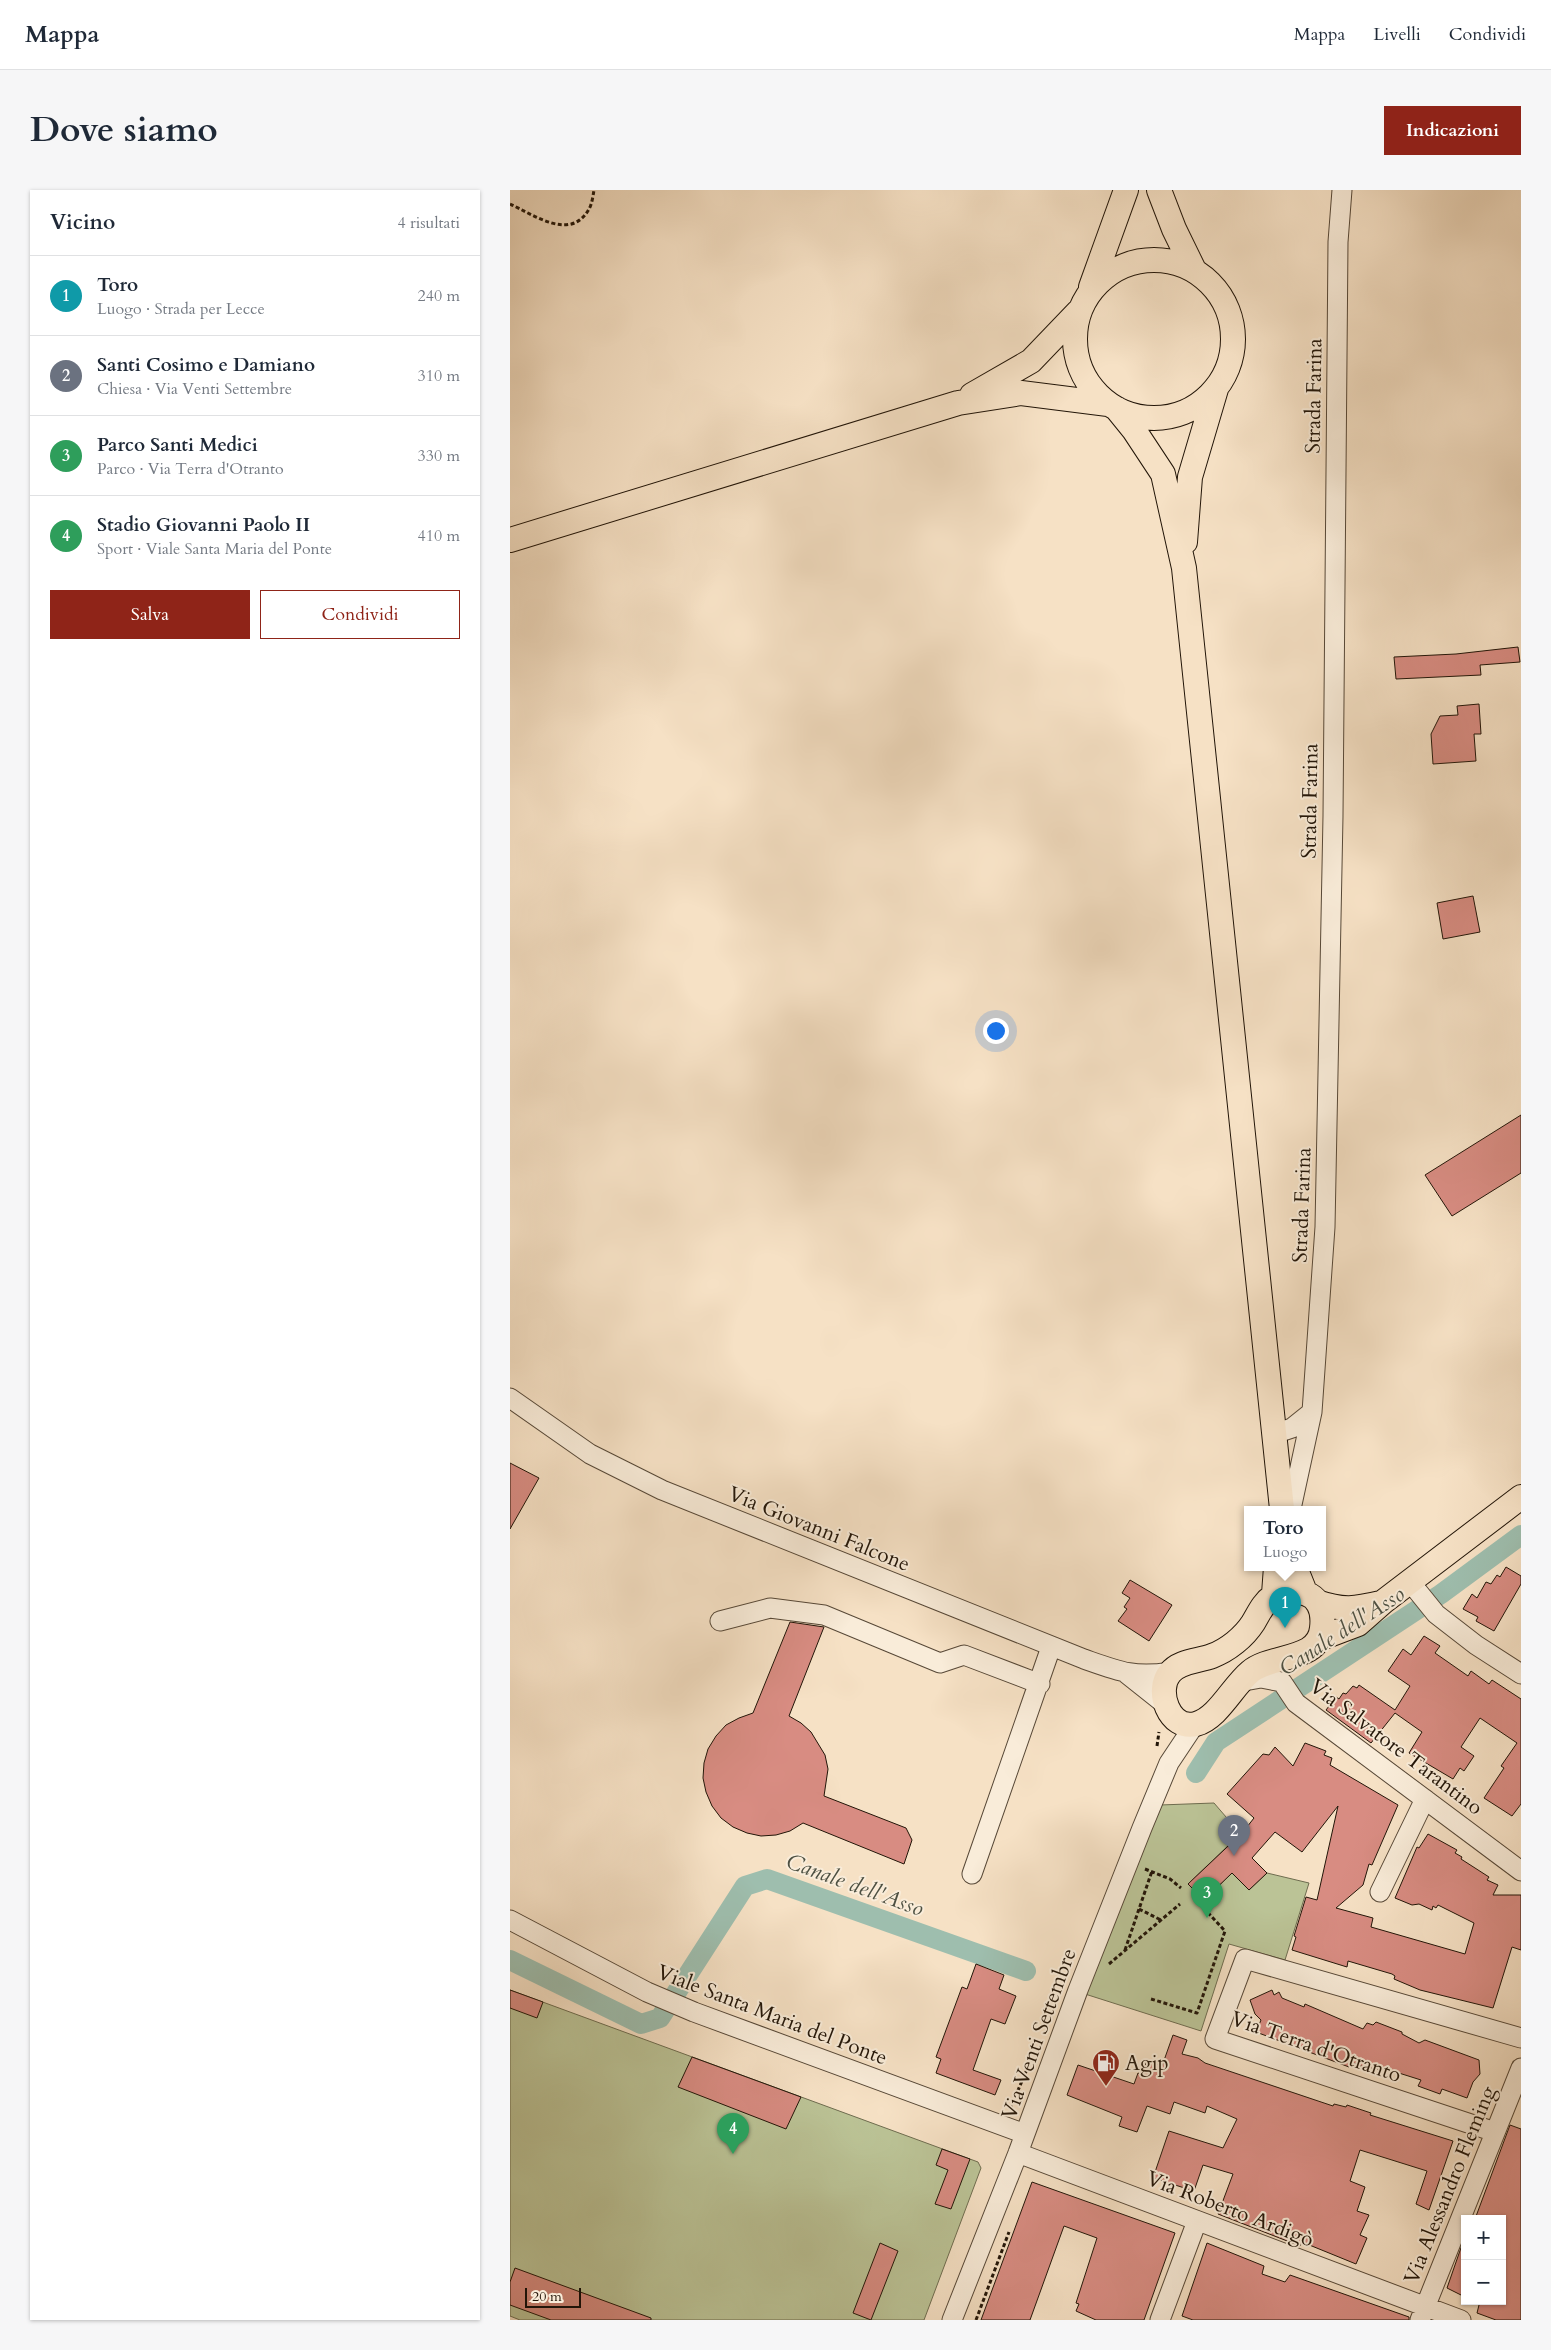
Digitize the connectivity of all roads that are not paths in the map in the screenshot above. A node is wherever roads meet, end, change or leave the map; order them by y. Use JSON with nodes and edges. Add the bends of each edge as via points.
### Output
{"nodes":[{"id":1,"x":1126,"y":190,"type":"edge"},
{"id":2,"x":1159,"y":190,"type":"edge"},
{"id":3,"x":1342,"y":190,"type":"edge"},
{"id":4,"x":1194,"y":270,"type":"junction"},
{"id":5,"x":1084,"y":302,"type":"junction"},
{"id":6,"x":1217,"y":387,"type":"junction"},
{"id":7,"x":958,"y":403,"type":"junction"},
{"id":8,"x":1112,"y":406,"type":"junction"},
{"id":9,"x":510,"y":540,"type":"edge"},
{"id":10,"x":1184,"y":568,"type":"junction"},
{"id":11,"x":510,"y":1398,"type":"edge"},
{"id":12,"x":1312,"y":1412,"type":"junction"},
{"id":13,"x":1274,"y":1434,"type":"junction"},
{"id":14,"x":1521,"y":1497,"type":"edge"},
{"id":15,"x":1283,"y":1506,"type":"edge"},
{"id":16,"x":1283,"y":1506,"type":"edge"},
{"id":17,"x":1276,"y":1571,"type":"edge"},
{"id":18,"x":1297,"y":1571,"type":"edge"},
{"id":19,"x":1415,"y":1589,"type":"junction"},
{"id":20,"x":1274,"y":1594,"type":"junction"},
{"id":21,"x":1311,"y":1597,"type":"junction"},
{"id":22,"x":1383,"y":1602,"type":"junction"},
{"id":23,"x":720,"y":1621,"type":"dead end"},
{"id":24,"x":1322,"y":1638,"type":"junction"},
{"id":25,"x":1051,"y":1647,"type":"junction"},
{"id":26,"x":1170,"y":1672,"type":"junction"},
{"id":27,"x":1126,"y":1674,"type":"junction"},
{"id":28,"x":1521,"y":1674,"type":"edge"},
{"id":29,"x":1239,"y":1682,"type":"junction"},
{"id":30,"x":1040,"y":1684,"type":"junction"},
{"id":31,"x":1169,"y":1710,"type":"junction"},
{"id":32,"x":1194,"y":1724,"type":"junction"},
{"id":33,"x":1169,"y":1763,"type":"junction"},
{"id":34,"x":1425,"y":1799,"type":"junction"},
{"id":35,"x":1521,"y":1871,"type":"edge"},
{"id":36,"x":972,"y":1874,"type":"dead end"},
{"id":37,"x":1380,"y":1892,"type":"dead end"},
{"id":38,"x":510,"y":1920,"type":"edge"},
{"id":39,"x":1521,"y":2038,"type":"edge"},
{"id":40,"x":1521,"y":2068,"type":"edge"},
{"id":41,"x":1495,"y":2132,"type":"junction"},
{"id":42,"x":1025,"y":2134,"type":"junction"},
{"id":43,"x":1018,"y":2153,"type":"junction"},
{"id":44,"x":1198,"y":2221,"type":"junction"},
{"id":45,"x":1423,"y":2313,"type":"edge"},
{"id":46,"x":952,"y":2320,"type":"edge"},
{"id":47,"x":1160,"y":2320,"type":"edge"},
{"id":48,"x":1461,"y":2320,"type":"edge"}],
"edges":[{"from":1,"to":5,"type":"main road"},
{"from":2,"to":4,"type":"main road"},
{"from":3,"to":12,"type":"street","name":"Strada Farina","via":[[1338,242],[1334,816],[1325,1218]]},
{"from":4,"to":5,"type":"main road","via":[[1172,261],[1148,260],[1125,265],[1104,277]]},
{"from":4,"to":6,"type":"main road","via":[[1215,287],[1228,310],[1234,337],[1230,364]]},
{"from":5,"to":7,"type":"main road","via":[[1031,362]]},
{"from":5,"to":8,"type":"main road","via":[[1074,336],[1078,362],[1089,385]]},
{"from":6,"to":8,"type":"main road","via":[[1201,403],[1182,413],[1160,418],[1138,417]]},
{"from":6,"to":10,"type":"main road","via":[[1190,477]]},
{"from":7,"to":8,"type":"main road","via":[[1021,393]]},
{"from":7,"to":9,"type":"main road"},
{"from":8,"to":10,"type":"main road","via":[[1134,430],[1163,474]]},
{"from":10,"to":13,"type":"main road"},
{"from":11,"to":25,"type":"street","name":"Via Giovanni Falcone","via":[[590,1454],[662,1490]]},
{"from":12,"to":13,"type":"street","via":[[1292,1428]]},
{"from":12,"to":15,"type":"street","name":"Strada Farina"},
{"from":13,"to":16,"type":"main road"},
{"from":14,"to":19,"type":"main road"},
{"from":17,"to":20,"type":"main road"},
{"from":18,"to":21,"type":"main road"},
{"from":19,"to":22,"type":"main road"},
{"from":19,"to":28,"type":"street","via":[[1436,1614]]},
{"from":20,"to":21,"type":"main road","via":[[1291,1591]]},
{"from":20,"to":26,"type":"main road","via":[[1239,1639],[1214,1656]]},
{"from":21,"to":22,"type":"main road","via":[[1333,1608],[1351,1610]]},
{"from":21,"to":24,"type":"main road","via":[[1323,1618]]},
{"from":22,"to":24,"type":"main road","via":[[1358,1624]]},
{"from":23,"to":30,"type":"street","via":[[770,1608],[824,1615],[940,1663],[964,1655]]},
{"from":24,"to":29,"type":"main road","via":[[1310,1650],[1268,1662]]},
{"from":25,"to":27,"type":"street","name":"Via Giovanni Falcone"},
{"from":25,"to":30,"type":"street"},
{"from":26,"to":27,"type":"street","name":"Via Giovanni Falcone","via":[[1149,1676]]},
{"from":26,"to":31,"type":"main road","via":[[1165,1684]]},
{"from":27,"to":31,"type":"street","name":"Via Giovanni Falcone"},
{"from":29,"to":32,"type":"main road","via":[[1212,1716]]},
{"from":29,"to":34,"type":"street","name":"Via Salvatore Tarantino","via":[[1261,1678],[1282,1682],[1296,1703]]},
{"from":30,"to":36,"type":"street"},
{"from":31,"to":32,"type":"main road","via":[[1184,1723]]},
{"from":31,"to":33,"type":"street","name":"Via Venti Settembre","via":[[1173,1739]]},
{"from":32,"to":33,"type":"street","name":"Via Venti Settembre"},
{"from":33,"to":42,"type":"street","name":"Via Venti Settembre"},
{"from":34,"to":35,"type":"street","name":"Via Salvatore Tarantino"},
{"from":34,"to":37,"type":"street"},
{"from":38,"to":42,"type":"street","name":"Viale Santa Maria del Ponte","via":[[646,1992],[694,2012]]},
{"from":39,"to":41,"type":"street","name":"Via Terra d'Otranto","via":[[1245,1959],[1215,2039]]},
{"from":40,"to":41,"type":"street","name":"Via Alessandro Fleming"},
{"from":41,"to":45,"type":"street","name":"Via Alessandro Fleming"},
{"from":42,"to":43,"type":"street","name":"Via Venti Settembre"},
{"from":43,"to":44,"type":"street","name":"Via Roberto Ardigò"},
{"from":43,"to":46,"type":"street","name":"Via Venti Settembre"},
{"from":44,"to":45,"type":"street","name":"Via Roberto Ardigò"},
{"from":44,"to":47,"type":"street"},
{"from":45,"to":48,"type":"street","name":"Via Roberto Ardigò"}]}
